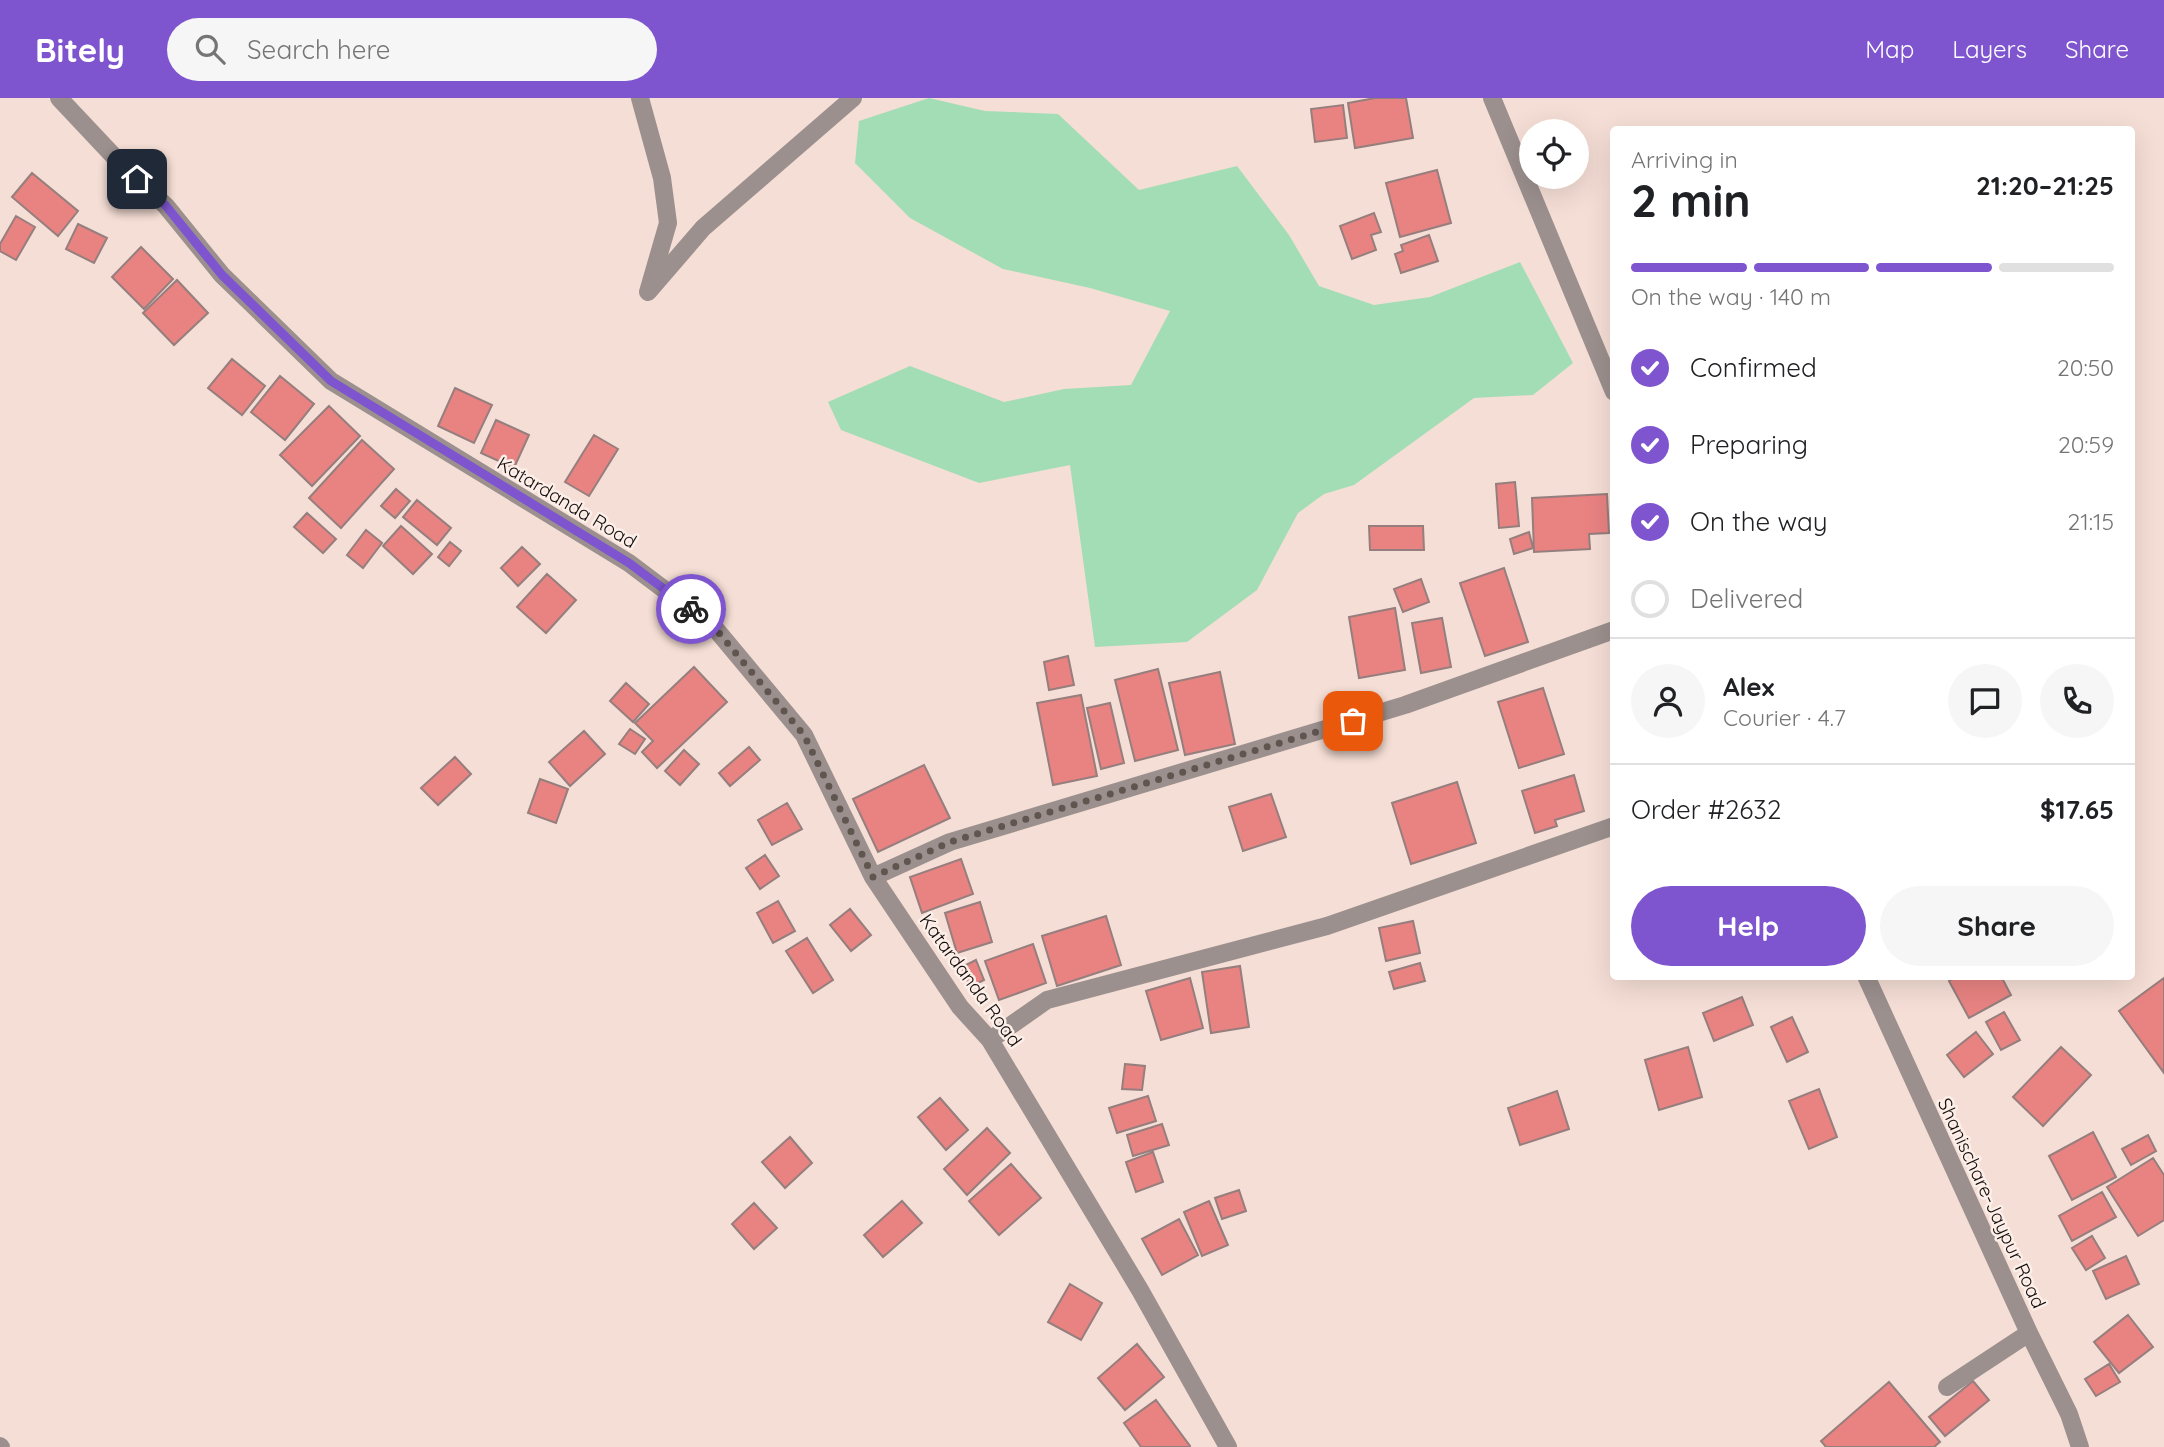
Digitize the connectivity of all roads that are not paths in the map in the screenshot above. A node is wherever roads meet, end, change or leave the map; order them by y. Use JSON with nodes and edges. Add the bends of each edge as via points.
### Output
{"nodes":[{"id":1,"x":59,"y":98,"type":"edge"},
{"id":2,"x":640,"y":98,"type":"edge"},
{"id":3,"x":853,"y":98,"type":"edge"},
{"id":4,"x":1492,"y":98,"type":"edge"},
{"id":5,"x":1610,"y":382,"type":"edge"},
{"id":6,"x":1610,"y":632,"type":"edge"},
{"id":7,"x":1610,"y":827,"type":"edge"},
{"id":8,"x":873,"y":877,"type":"junction"},
{"id":9,"x":1868,"y":980,"type":"edge"},
{"id":10,"x":990,"y":1040,"type":"junction"},
{"id":11,"x":2028,"y":1333,"type":"junction"},
{"id":12,"x":1947,"y":1387,"type":"dead end"},
{"id":13,"x":1228,"y":1447,"type":"edge"},
{"id":14,"x":2080,"y":1447,"type":"edge"}],
"edges":[{"from":1,"to":8,"type":"street","name":"Katardanda Road","via":[[166,206],[222,275],[331,381],[629,563],[714,627],[804,735]]},
{"from":2,"to":3,"type":"street","via":[[662,178],[668,223],[648,292],[703,228]]},
{"from":4,"to":5,"type":"street"},
{"from":6,"to":8,"type":"street","via":[[1405,705],[950,842]]},
{"from":7,"to":10,"type":"street","via":[[1327,926],[1046,1000]]},
{"from":8,"to":10,"type":"street","name":"Katardanda Road","via":[[960,1007]]},
{"from":9,"to":11,"type":"street","name":"Shanischare-Jaypur Road"},
{"from":10,"to":13,"type":"street","name":"Katardanda Road"},
{"from":11,"to":12,"type":"street"},
{"from":11,"to":14,"type":"street","name":"Shanischare-Jaypur Road","via":[[2069,1414]]}]}
